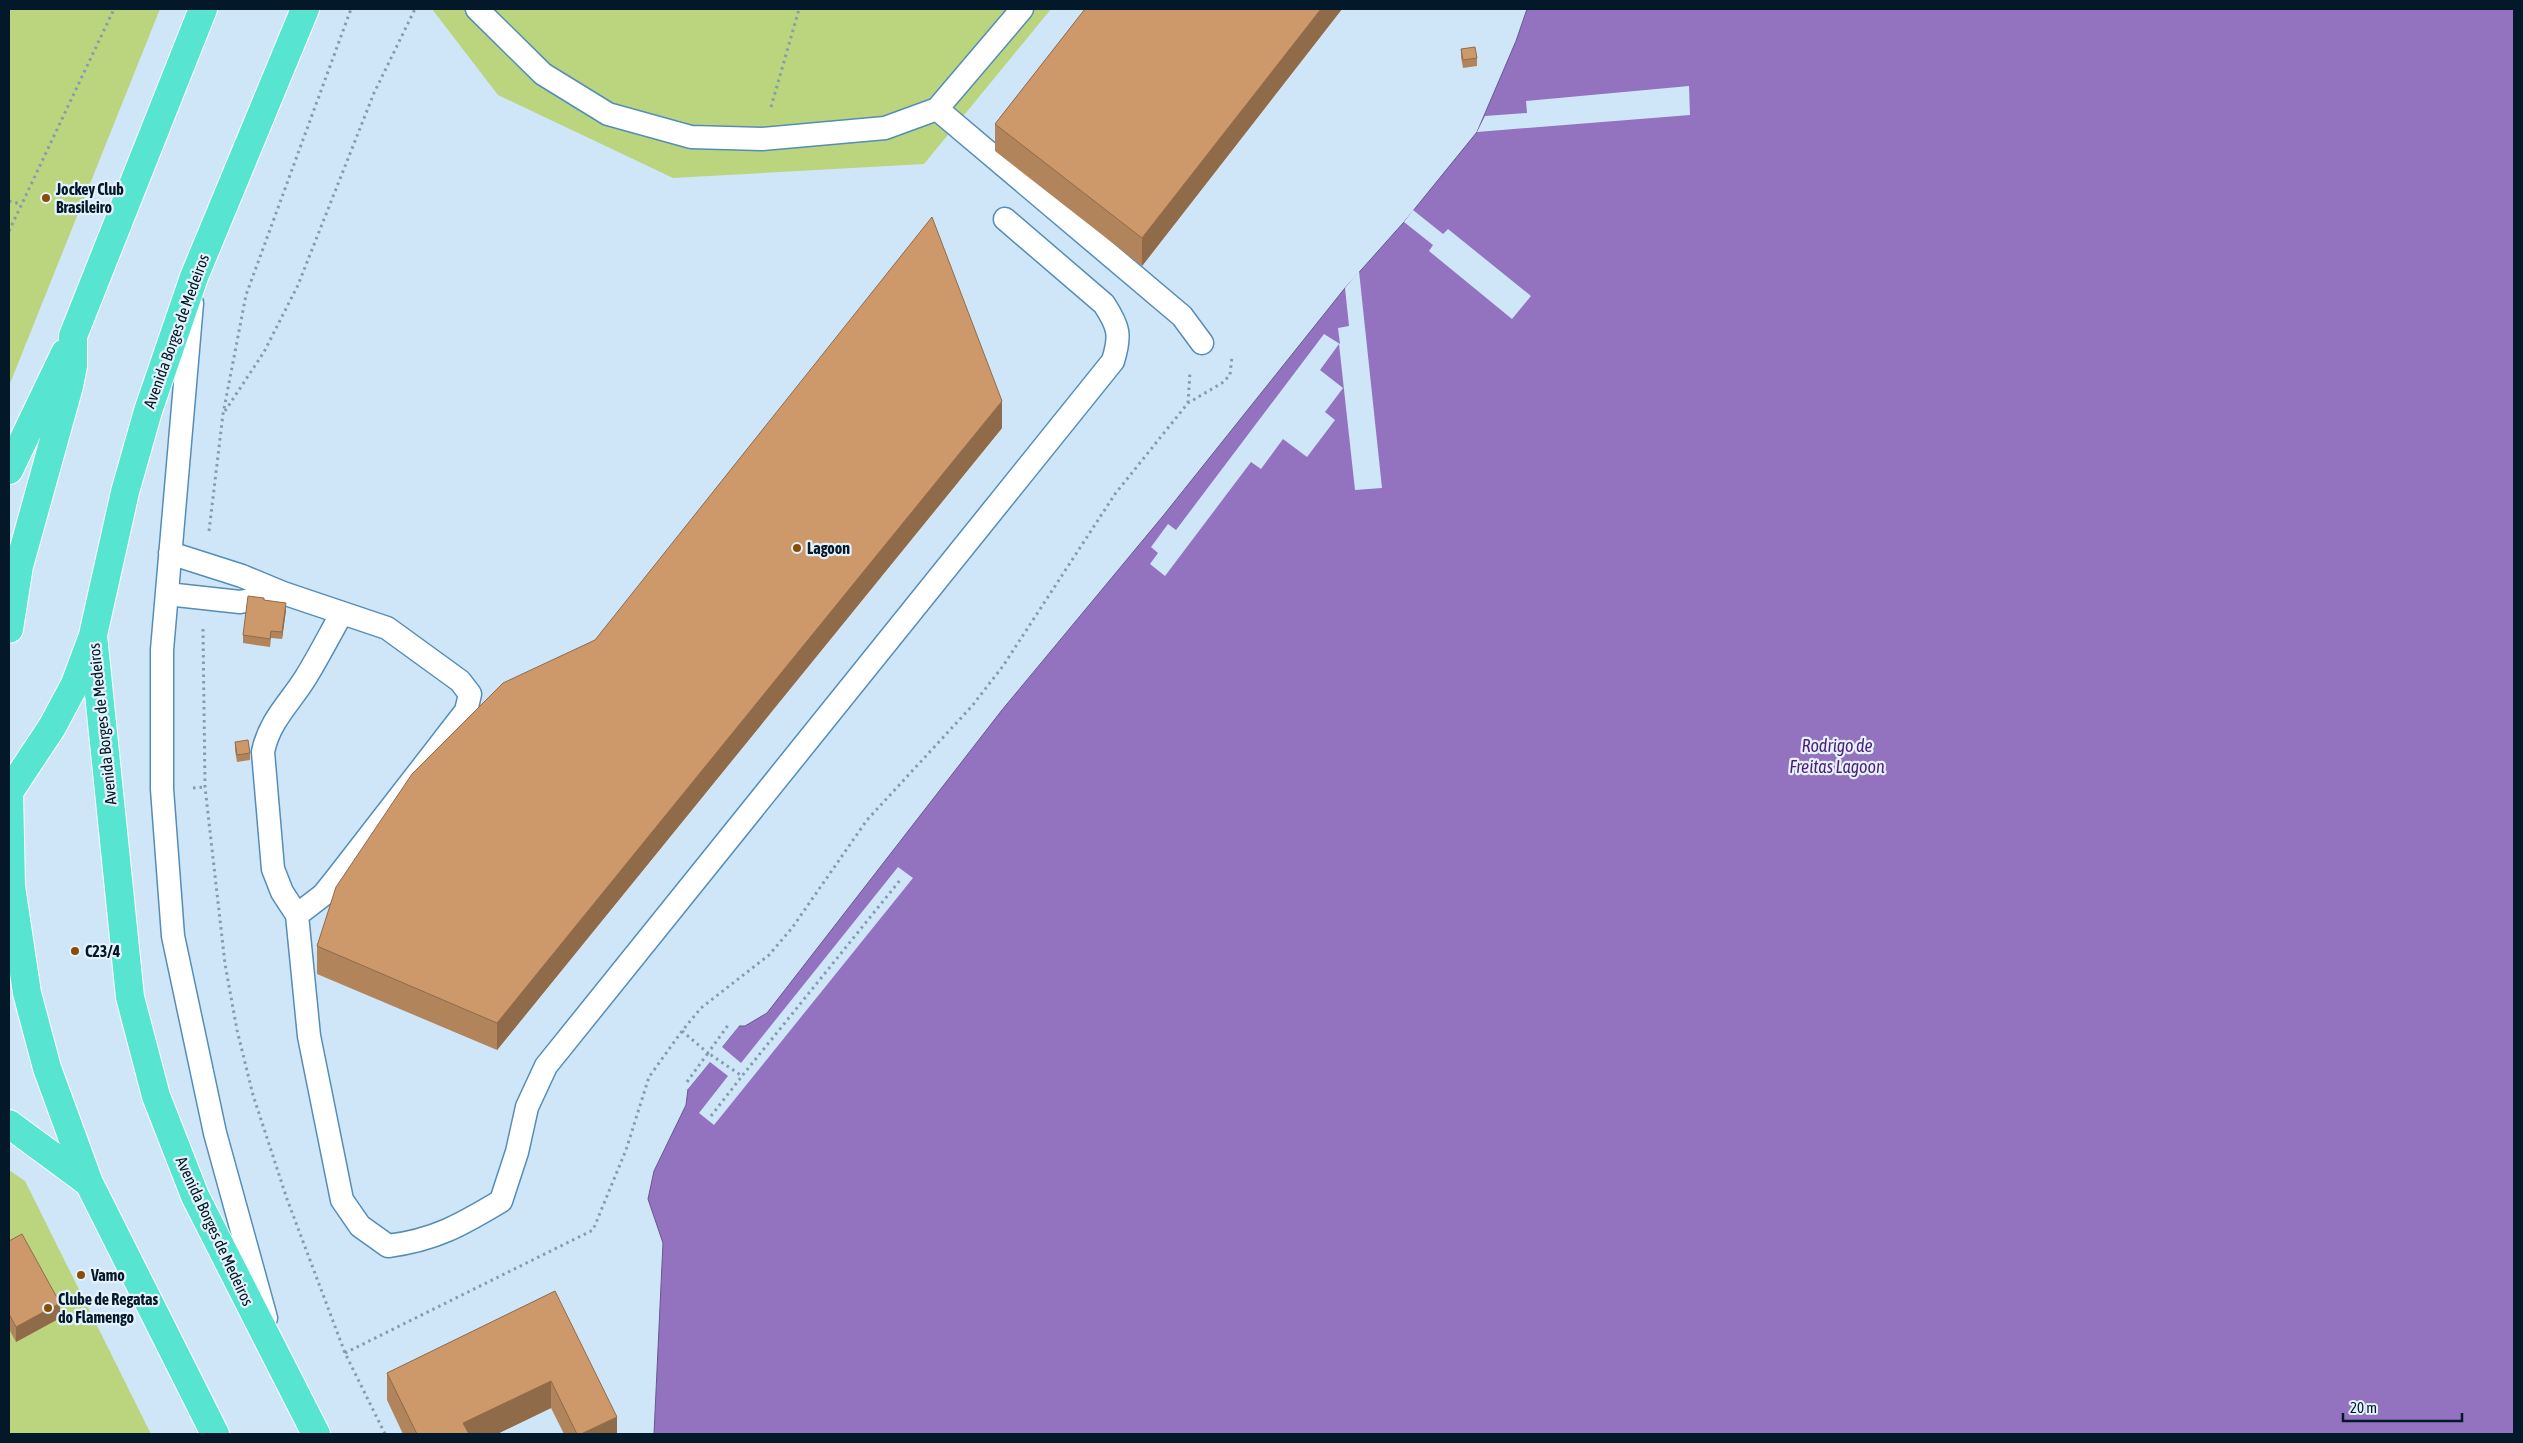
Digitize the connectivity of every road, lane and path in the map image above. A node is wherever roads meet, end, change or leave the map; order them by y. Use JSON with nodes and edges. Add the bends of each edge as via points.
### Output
{"nodes":[{"id":1,"x":114,"y":9,"type":"edge"},
{"id":2,"x":204,"y":9,"type":"edge"},
{"id":3,"x":305,"y":9,"type":"edge"},
{"id":4,"x":415,"y":9,"type":"edge"},
{"id":5,"x":477,"y":9,"type":"edge"},
{"id":6,"x":799,"y":9,"type":"edge"},
{"id":7,"x":1022,"y":9,"type":"edge"},
{"id":8,"x":937,"y":109,"type":"junction"},
{"id":9,"x":762,"y":139,"type":"junction"},
{"id":10,"x":9,"y":201,"type":"edge"},
{"id":11,"x":21,"y":204,"type":"junction"},
{"id":12,"x":1005,"y":219,"type":"dead end"},
{"id":13,"x":9,"y":231,"type":"edge"},
{"id":14,"x":194,"y":277,"type":"junction"},
{"id":15,"x":73,"y":336,"type":"junction"},
{"id":16,"x":1202,"y":343,"type":"dead end"},
{"id":17,"x":1188,"y":403,"type":"dead end"},
{"id":18,"x":223,"y":414,"type":"dead end"},
{"id":19,"x":9,"y":470,"type":"edge"},
{"id":20,"x":170,"y":553,"type":"junction"},
{"id":21,"x":283,"y":593,"type":"junction"},
{"id":22,"x":167,"y":594,"type":"junction"},
{"id":23,"x":342,"y":613,"type":"junction"},
{"id":24,"x":9,"y":629,"type":"edge"},
{"id":25,"x":93,"y":635,"type":"junction"},
{"id":26,"x":9,"y":791,"type":"edge"},
{"id":27,"x":901,"y":879,"type":"dead end"},
{"id":28,"x":297,"y":915,"type":"junction"},
{"id":29,"x":729,"y":1024,"type":"dead end"},
{"id":30,"x":682,"y":1031,"type":"junction"},
{"id":31,"x":708,"y":1052,"type":"junction"},
{"id":32,"x":742,"y":1076,"type":"junction"},
{"id":33,"x":686,"y":1082,"type":"dead end"},
{"id":34,"x":712,"y":1116,"type":"dead end"},
{"id":35,"x":9,"y":1124,"type":"edge"},
{"id":36,"x":89,"y":1183,"type":"junction"},
{"id":37,"x":345,"y":1353,"type":"dead end"},
{"id":38,"x":276,"y":1358,"type":"junction"},
{"id":39,"x":215,"y":1434,"type":"edge"},
{"id":40,"x":316,"y":1434,"type":"edge"}],
"edges":[{"from":1,"to":11,"type":"path"},
{"from":2,"to":15,"type":"highway"},
{"from":3,"to":14,"type":"highway","name":"Avenida Borges de Medeiros"},
{"from":4,"to":18,"type":"path","via":[[374,94],[298,285],[264,352]]},
{"from":5,"to":9,"type":"lane","via":[[543,74],[608,114],[691,137]]},
{"from":6,"to":9,"type":"path"},
{"from":7,"to":8,"type":"lane"},
{"from":8,"to":9,"type":"lane","via":[[885,128]]},
{"from":8,"to":16,"type":"lane","via":[[1182,316]]},
{"from":10,"to":11,"type":"path"},
{"from":11,"to":13,"type":"path"},
{"from":12,"to":28,"type":"lane","via":[[1104,304],[1116,322],[1119,340],[1113,361],[546,1066],[527,1107],[501,1201],[462,1225],[418,1242],[388,1246],[360,1226],[342,1200],[309,1036]]},
{"from":14,"to":20,"type":"lane"},
{"from":14,"to":25,"type":"highway","name":"Avenida Borges de Medeiros","via":[[148,411],[125,492]]},
{"from":15,"to":19,"type":"highway"},
{"from":15,"to":24,"type":"highway","via":[[70,380],[19,566]]},
{"from":17,"to":30,"type":"path","via":[[1115,494],[1033,622],[972,706],[867,820],[820,890],[769,955],[701,1008]]},
{"from":20,"to":21,"type":"lane"},
{"from":20,"to":22,"type":"lane"},
{"from":21,"to":22,"type":"lane","via":[[240,602]]},
{"from":21,"to":23,"type":"lane"},
{"from":22,"to":38,"type":"lane","via":[[162,650],[162,789],[173,936],[214,1133]]},
{"from":23,"to":28,"type":"lane","via":[[306,677],[274,720],[263,752],[273,869],[282,892]]},
{"from":23,"to":28,"type":"lane","via":[[374,622],[400,636],[460,681],[470,694],[469,702],[466,711],[323,895]]},
{"from":25,"to":26,"type":"highway","via":[[75,684],[52,727]]},
{"from":25,"to":38,"type":"highway","name":"Avenida Borges de Medeiros","via":[[130,997],[156,1096],[195,1196]]},
{"from":26,"to":36,"type":"highway","via":[[11,886],[27,993],[47,1068]]},
{"from":27,"to":32,"type":"path"},
{"from":29,"to":31,"type":"path"},
{"from":30,"to":31,"type":"path"},
{"from":30,"to":37,"type":"path","via":[[649,1077],[626,1150],[594,1230]]},
{"from":31,"to":32,"type":"path"},
{"from":31,"to":33,"type":"path"},
{"from":32,"to":34,"type":"path"},
{"from":35,"to":36,"type":"highway"},
{"from":36,"to":39,"type":"highway"},
{"from":38,"to":40,"type":"highway","name":"Avenida Borges de Medeiros"}]}
